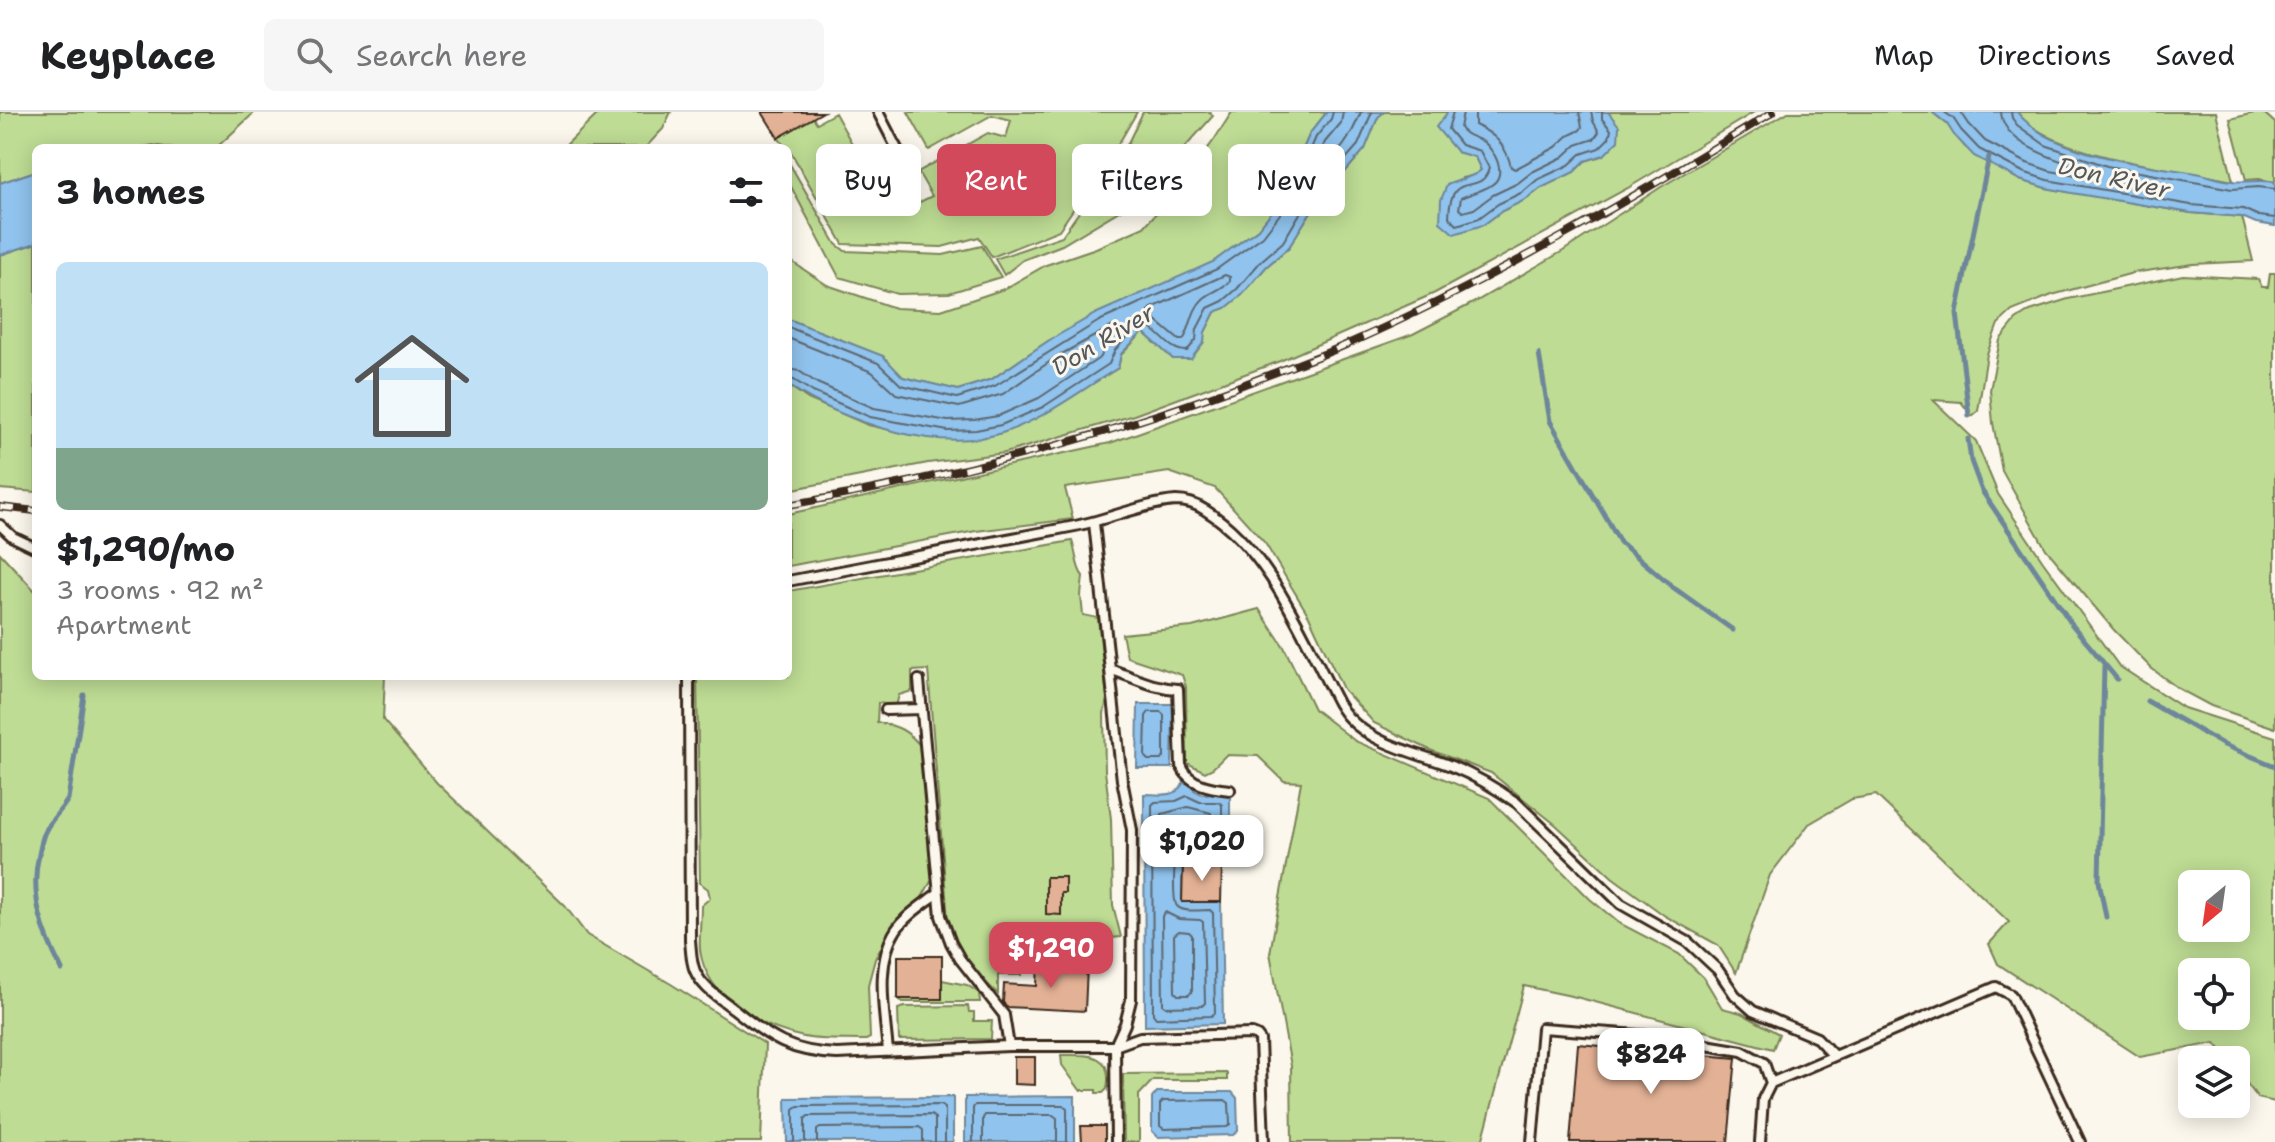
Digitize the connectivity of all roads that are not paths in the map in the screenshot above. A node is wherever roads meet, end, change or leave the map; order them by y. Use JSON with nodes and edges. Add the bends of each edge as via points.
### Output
{"nodes":[{"id":1,"x":878,"y":112,"type":"edge"},
{"id":2,"x":895,"y":144,"type":"edge"},
{"id":3,"x":1094,"y":523,"type":"junction"},
{"id":4,"x":0,"y":525,"type":"edge"},
{"id":5,"x":32,"y":546,"type":"edge"},
{"id":6,"x":792,"y":580,"type":"edge"},
{"id":7,"x":1112,"y":670,"type":"junction"},
{"id":8,"x":689,"y":680,"type":"edge"},
{"id":9,"x":919,"y":680,"type":"dead end"},
{"id":10,"x":922,"y":709,"type":"junction"},
{"id":11,"x":886,"y":710,"type":"dead end"},
{"id":12,"x":1230,"y":790,"type":"dead end"},
{"id":13,"x":938,"y":893,"type":"junction"},
{"id":14,"x":1009,"y":1046,"type":"junction"},
{"id":15,"x":1115,"y":1046,"type":"junction"},
{"id":16,"x":888,"y":1052,"type":"junction"},
{"id":17,"x":1833,"y":1055,"type":"junction"},
{"id":18,"x":1771,"y":1083,"type":"junction"},
{"id":19,"x":1116,"y":1142,"type":"edge"},
{"id":20,"x":1264,"y":1142,"type":"edge"},
{"id":21,"x":1532,"y":1142,"type":"edge"},
{"id":22,"x":1760,"y":1142,"type":"edge"},
{"id":23,"x":2080,"y":1142,"type":"edge"}],
"edges":[{"from":1,"to":2,"type":"lane"},
{"from":3,"to":6,"type":"lane"},
{"from":3,"to":7,"type":"lane"},
{"from":3,"to":17,"type":"lane","via":[[1173,501],[1204,509],[1257,558],[1349,719],[1389,743],[1499,788],[1621,904],[1688,942],[1753,1011],[1817,1038]]},
{"from":4,"to":5,"type":"lane"},
{"from":7,"to":12,"type":"lane","via":[[1149,685],[1178,689],[1184,773],[1206,788]]},
{"from":7,"to":15,"type":"lane","via":[[1132,830],[1131,1000]]},
{"from":8,"to":16,"type":"lane","via":[[690,933],[695,973],[709,991],[786,1046],[825,1054]]},
{"from":9,"to":10,"type":"lane"},
{"from":10,"to":11,"type":"lane"},
{"from":10,"to":13,"type":"lane"},
{"from":13,"to":14,"type":"lane","via":[[953,947],[1004,1015]]},
{"from":13,"to":16,"type":"lane","via":[[904,920],[889,946],[884,984]]},
{"from":14,"to":15,"type":"lane"},
{"from":14,"to":16,"type":"lane"},
{"from":15,"to":19,"type":"lane"},
{"from":15,"to":20,"type":"lane","via":[[1140,1037],[1257,1036]]},
{"from":17,"to":18,"type":"lane"},
{"from":17,"to":23,"type":"lane","via":[[1980,992],[2002,989],[2011,995]]},
{"from":18,"to":21,"type":"lane","via":[[1764,1063],[1742,1051],[1652,1036],[1542,1028]]},
{"from":18,"to":22,"type":"lane","via":[[1763,1099]]}]}
